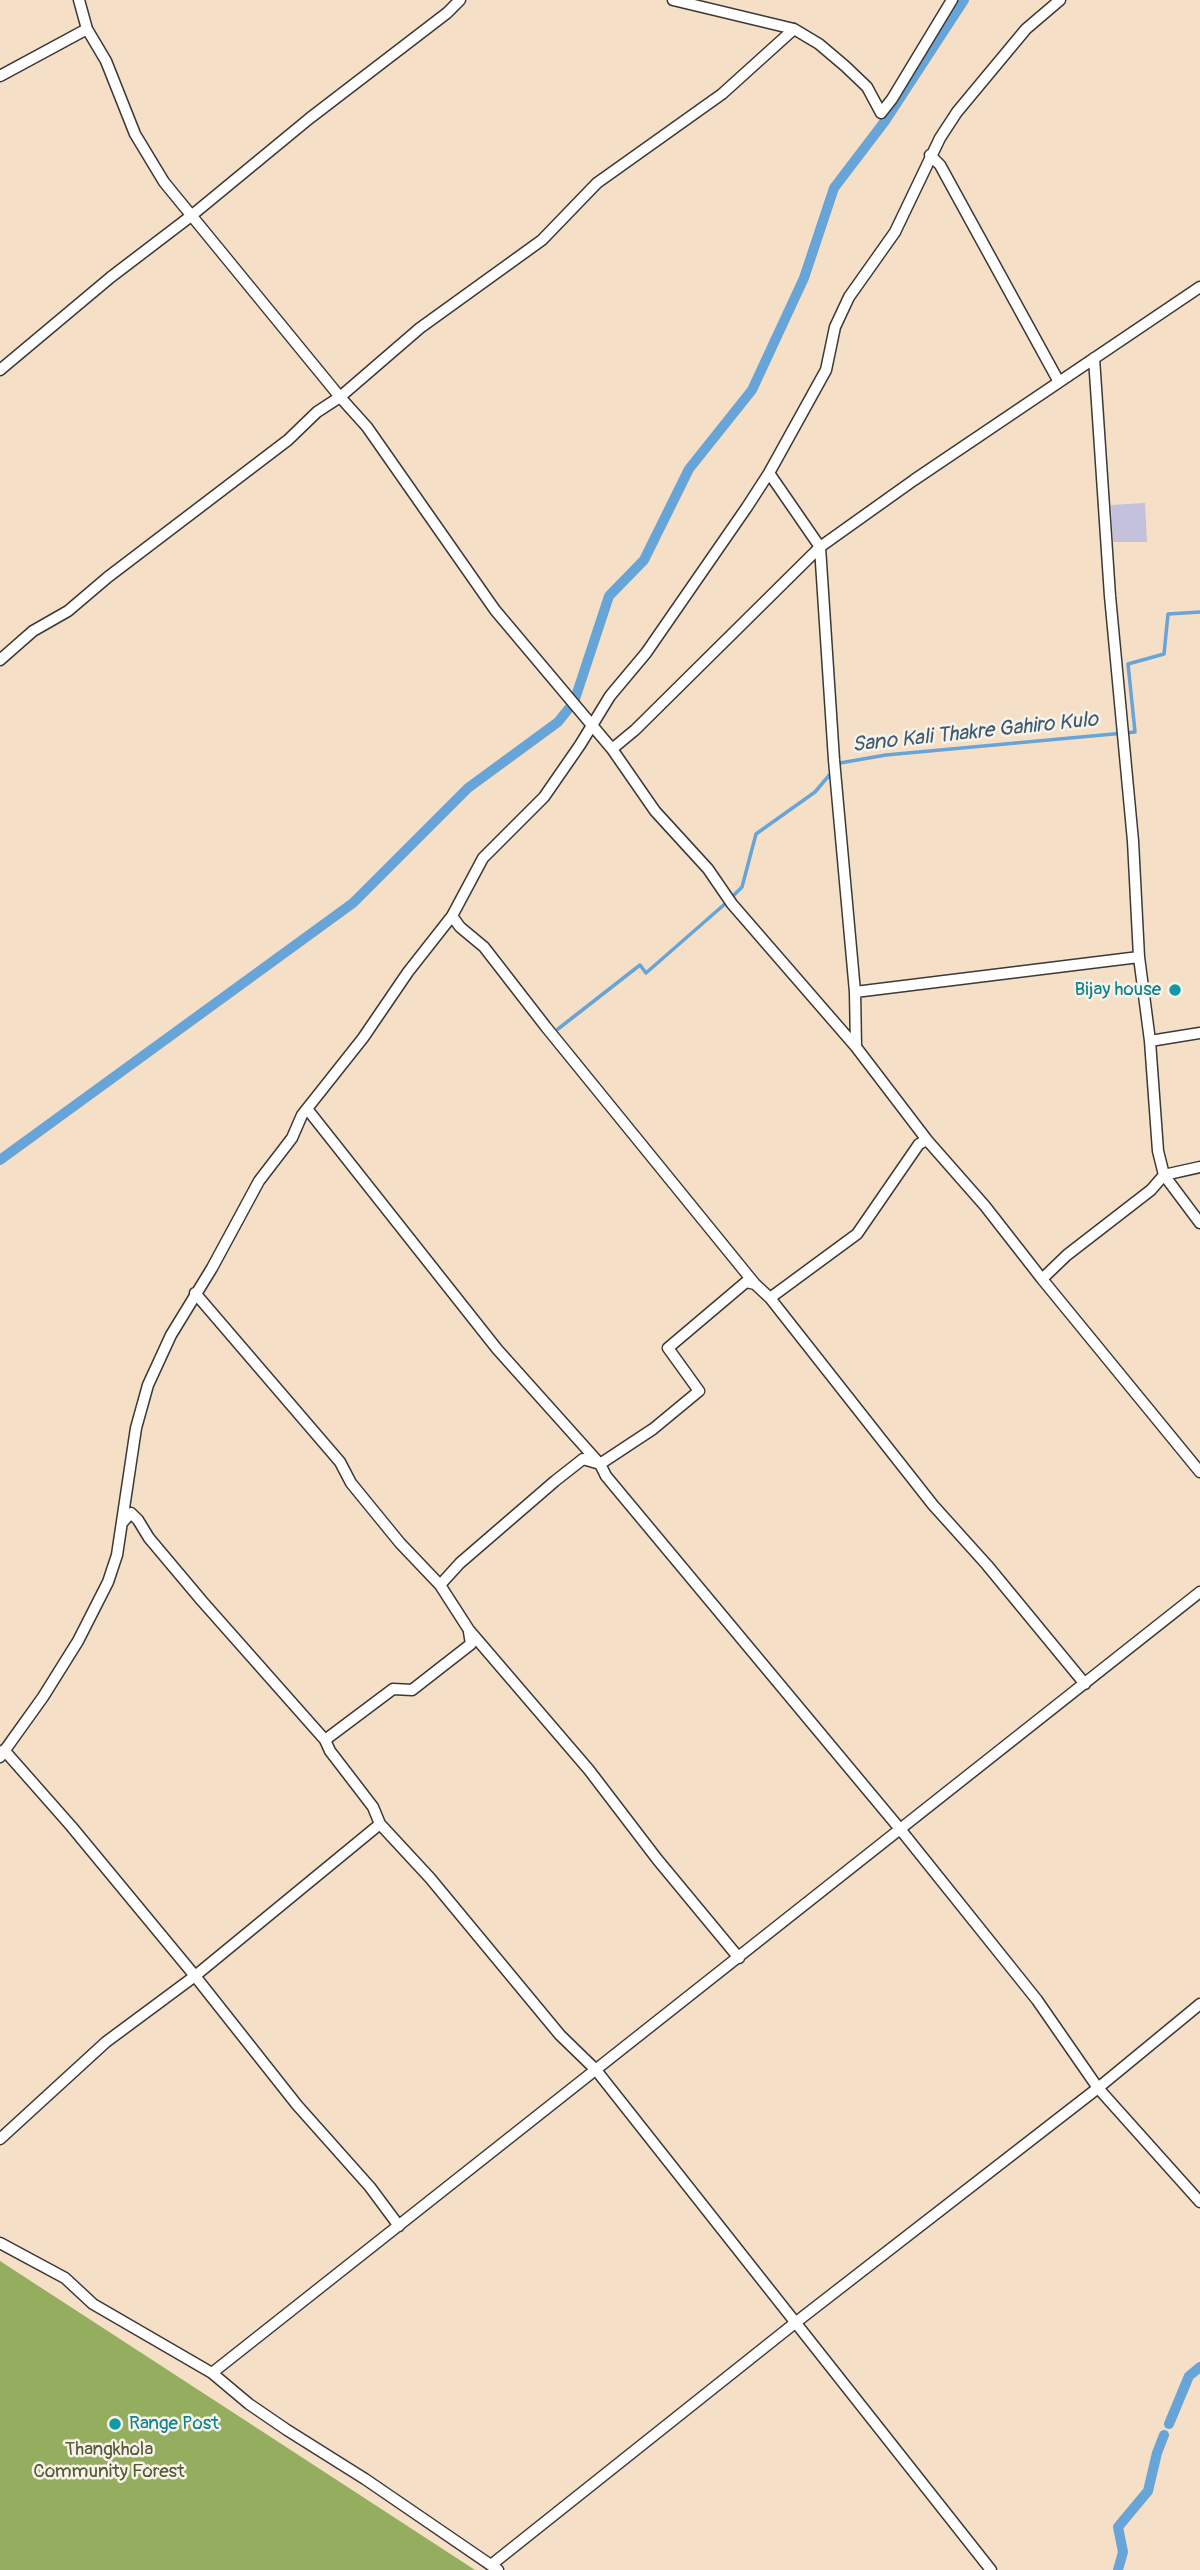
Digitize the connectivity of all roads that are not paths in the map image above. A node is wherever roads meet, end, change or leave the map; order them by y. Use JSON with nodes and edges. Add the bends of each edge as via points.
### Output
{"nodes":[{"id":1,"x":79,"y":0,"type":"edge"},
{"id":2,"x":460,"y":0,"type":"edge"},
{"id":3,"x":673,"y":0,"type":"edge"},
{"id":4,"x":952,"y":0,"type":"edge"},
{"id":5,"x":1060,"y":0,"type":"edge"},
{"id":6,"x":87,"y":29,"type":"junction"},
{"id":7,"x":794,"y":29,"type":"junction"},
{"id":8,"x":0,"y":76,"type":"edge"},
{"id":9,"x":930,"y":155,"type":"junction"},
{"id":10,"x":191,"y":216,"type":"junction"},
{"id":11,"x":1200,"y":287,"type":"edge"},
{"id":12,"x":1095,"y":364,"type":"junction"},
{"id":13,"x":0,"y":370,"type":"edge"},
{"id":14,"x":1059,"y":382,"type":"junction"},
{"id":15,"x":340,"y":397,"type":"junction"},
{"id":16,"x":769,"y":472,"type":"junction"},
{"id":17,"x":820,"y":547,"type":"junction"},
{"id":18,"x":0,"y":660,"type":"edge"},
{"id":19,"x":593,"y":727,"type":"junction"},
{"id":20,"x":612,"y":750,"type":"junction"},
{"id":21,"x":452,"y":916,"type":"junction"},
{"id":22,"x":1139,"y":957,"type":"junction"},
{"id":23,"x":855,"y":992,"type":"junction"},
{"id":24,"x":1200,"y":1032,"type":"edge"},
{"id":25,"x":1150,"y":1041,"type":"junction"},
{"id":26,"x":856,"y":1047,"type":"junction"},
{"id":27,"x":308,"y":1110,"type":"junction"},
{"id":28,"x":927,"y":1140,"type":"junction"},
{"id":29,"x":1200,"y":1167,"type":"edge"},
{"id":30,"x":1164,"y":1175,"type":"junction"},
{"id":31,"x":1200,"y":1223,"type":"edge"},
{"id":32,"x":1042,"y":1279,"type":"junction"},
{"id":33,"x":755,"y":1284,"type":"junction"},
{"id":34,"x":195,"y":1293,"type":"junction"},
{"id":35,"x":770,"y":1297,"type":"junction"},
{"id":36,"x":600,"y":1464,"type":"junction"},
{"id":37,"x":1200,"y":1472,"type":"edge"},
{"id":38,"x":123,"y":1522,"type":"junction"},
{"id":39,"x":440,"y":1585,"type":"junction"},
{"id":40,"x":1200,"y":1592,"type":"edge"},
{"id":41,"x":469,"y":1630,"type":"junction"},
{"id":42,"x":1085,"y":1684,"type":"junction"},
{"id":43,"x":325,"y":1740,"type":"junction"},
{"id":44,"x":2,"y":1753,"type":"edge"},
{"id":45,"x":380,"y":1824,"type":"junction"},
{"id":46,"x":900,"y":1829,"type":"junction"},
{"id":47,"x":739,"y":1958,"type":"junction"},
{"id":48,"x":195,"y":1976,"type":"junction"},
{"id":49,"x":1200,"y":2004,"type":"edge"},
{"id":50,"x":596,"y":2070,"type":"junction"},
{"id":51,"x":1098,"y":2088,"type":"junction"},
{"id":52,"x":0,"y":2139,"type":"edge"},
{"id":53,"x":1200,"y":2202,"type":"edge"},
{"id":54,"x":399,"y":2226,"type":"junction"},
{"id":55,"x":0,"y":2243,"type":"edge"},
{"id":56,"x":795,"y":2323,"type":"junction"},
{"id":57,"x":212,"y":2373,"type":"junction"},
{"id":58,"x":494,"y":2568,"type":"edge"},
{"id":59,"x":991,"y":2570,"type":"edge"}],
"edges":[{"from":1,"to":6,"type":"street"},
{"from":2,"to":10,"type":"street"},
{"from":3,"to":7,"type":"street"},
{"from":4,"to":7,"type":"street","via":[[881,113],[867,87],[820,44]]},
{"from":5,"to":9,"type":"street","via":[[1026,29],[957,113]]},
{"from":6,"to":8,"type":"street"},
{"from":6,"to":10,"type":"street","via":[[106,61],[135,134]]},
{"from":7,"to":15,"type":"street","via":[[722,94],[597,183],[542,240],[420,328]]},
{"from":9,"to":14,"type":"street","via":[[940,165]]},
{"from":9,"to":16,"type":"street","via":[[895,232],[849,297],[835,327],[825,370]]},
{"from":10,"to":13,"type":"street"},
{"from":10,"to":15,"type":"street"},
{"from":11,"to":12,"type":"street"},
{"from":12,"to":14,"type":"street"},
{"from":12,"to":22,"type":"street"},
{"from":14,"to":17,"type":"street"},
{"from":15,"to":18,"type":"street"},
{"from":15,"to":19,"type":"street","via":[[367,427],[495,610]]},
{"from":16,"to":17,"type":"street"},
{"from":16,"to":19,"type":"street","via":[[646,653],[610,696]]},
{"from":17,"to":20,"type":"street"},
{"from":17,"to":23,"type":"street"},
{"from":19,"to":20,"type":"street"},
{"from":19,"to":21,"type":"street","via":[[544,797],[483,858]]},
{"from":20,"to":26,"type":"street","via":[[654,811]]},
{"from":21,"to":27,"type":"street"},
{"from":21,"to":33,"type":"street","via":[[484,947]]},
{"from":22,"to":23,"type":"street"},
{"from":22,"to":25,"type":"street"},
{"from":23,"to":26,"type":"street"},
{"from":24,"to":25,"type":"street"},
{"from":25,"to":30,"type":"street"},
{"from":26,"to":28,"type":"street"},
{"from":27,"to":34,"type":"street","via":[[259,1181]]},
{"from":27,"to":36,"type":"street","via":[[497,1349]]},
{"from":28,"to":32,"type":"street"},
{"from":28,"to":35,"type":"street","via":[[919,1144],[857,1234]]},
{"from":29,"to":30,"type":"street"},
{"from":30,"to":31,"type":"street"},
{"from":30,"to":32,"type":"street"},
{"from":32,"to":37,"type":"street"},
{"from":33,"to":35,"type":"street"},
{"from":33,"to":36,"type":"street","via":[[746,1282],[668,1348],[699,1391]]},
{"from":34,"to":38,"type":"street","via":[[148,1385],[136,1428]]},
{"from":34,"to":39,"type":"street","via":[[340,1462],[351,1483],[400,1543]]},
{"from":35,"to":42,"type":"street","via":[[933,1505]]},
{"from":36,"to":39,"type":"street","via":[[583,1459],[555,1480]]},
{"from":36,"to":46,"type":"street"},
{"from":38,"to":43,"type":"street","via":[[131,1513]]},
{"from":38,"to":44,"type":"street","via":[[114,1564],[94,1611],[43,1697]]},
{"from":39,"to":41,"type":"street"},
{"from":40,"to":42,"type":"street"},
{"from":41,"to":43,"type":"street","via":[[471,1644],[412,1690],[393,1689]]},
{"from":41,"to":47,"type":"street","via":[[589,1770]]},
{"from":42,"to":46,"type":"street"},
{"from":43,"to":45,"type":"street"},
{"from":44,"to":48,"type":"street","via":[[71,1826]]},
{"from":45,"to":48,"type":"street"},
{"from":45,"to":50,"type":"street","via":[[560,2035]]},
{"from":46,"to":47,"type":"street"},
{"from":46,"to":51,"type":"street","via":[[1037,2000]]},
{"from":47,"to":50,"type":"street"},
{"from":48,"to":52,"type":"street","via":[[106,2042]]},
{"from":48,"to":54,"type":"street"},
{"from":49,"to":51,"type":"street"},
{"from":50,"to":54,"type":"street"},
{"from":50,"to":56,"type":"street"},
{"from":51,"to":53,"type":"street"},
{"from":51,"to":56,"type":"street"},
{"from":54,"to":57,"type":"street"},
{"from":55,"to":57,"type":"street","via":[[65,2278],[93,2304]]},
{"from":56,"to":58,"type":"street"},
{"from":56,"to":59,"type":"street"},
{"from":57,"to":58,"type":"street","via":[[258,2410]]}]}
